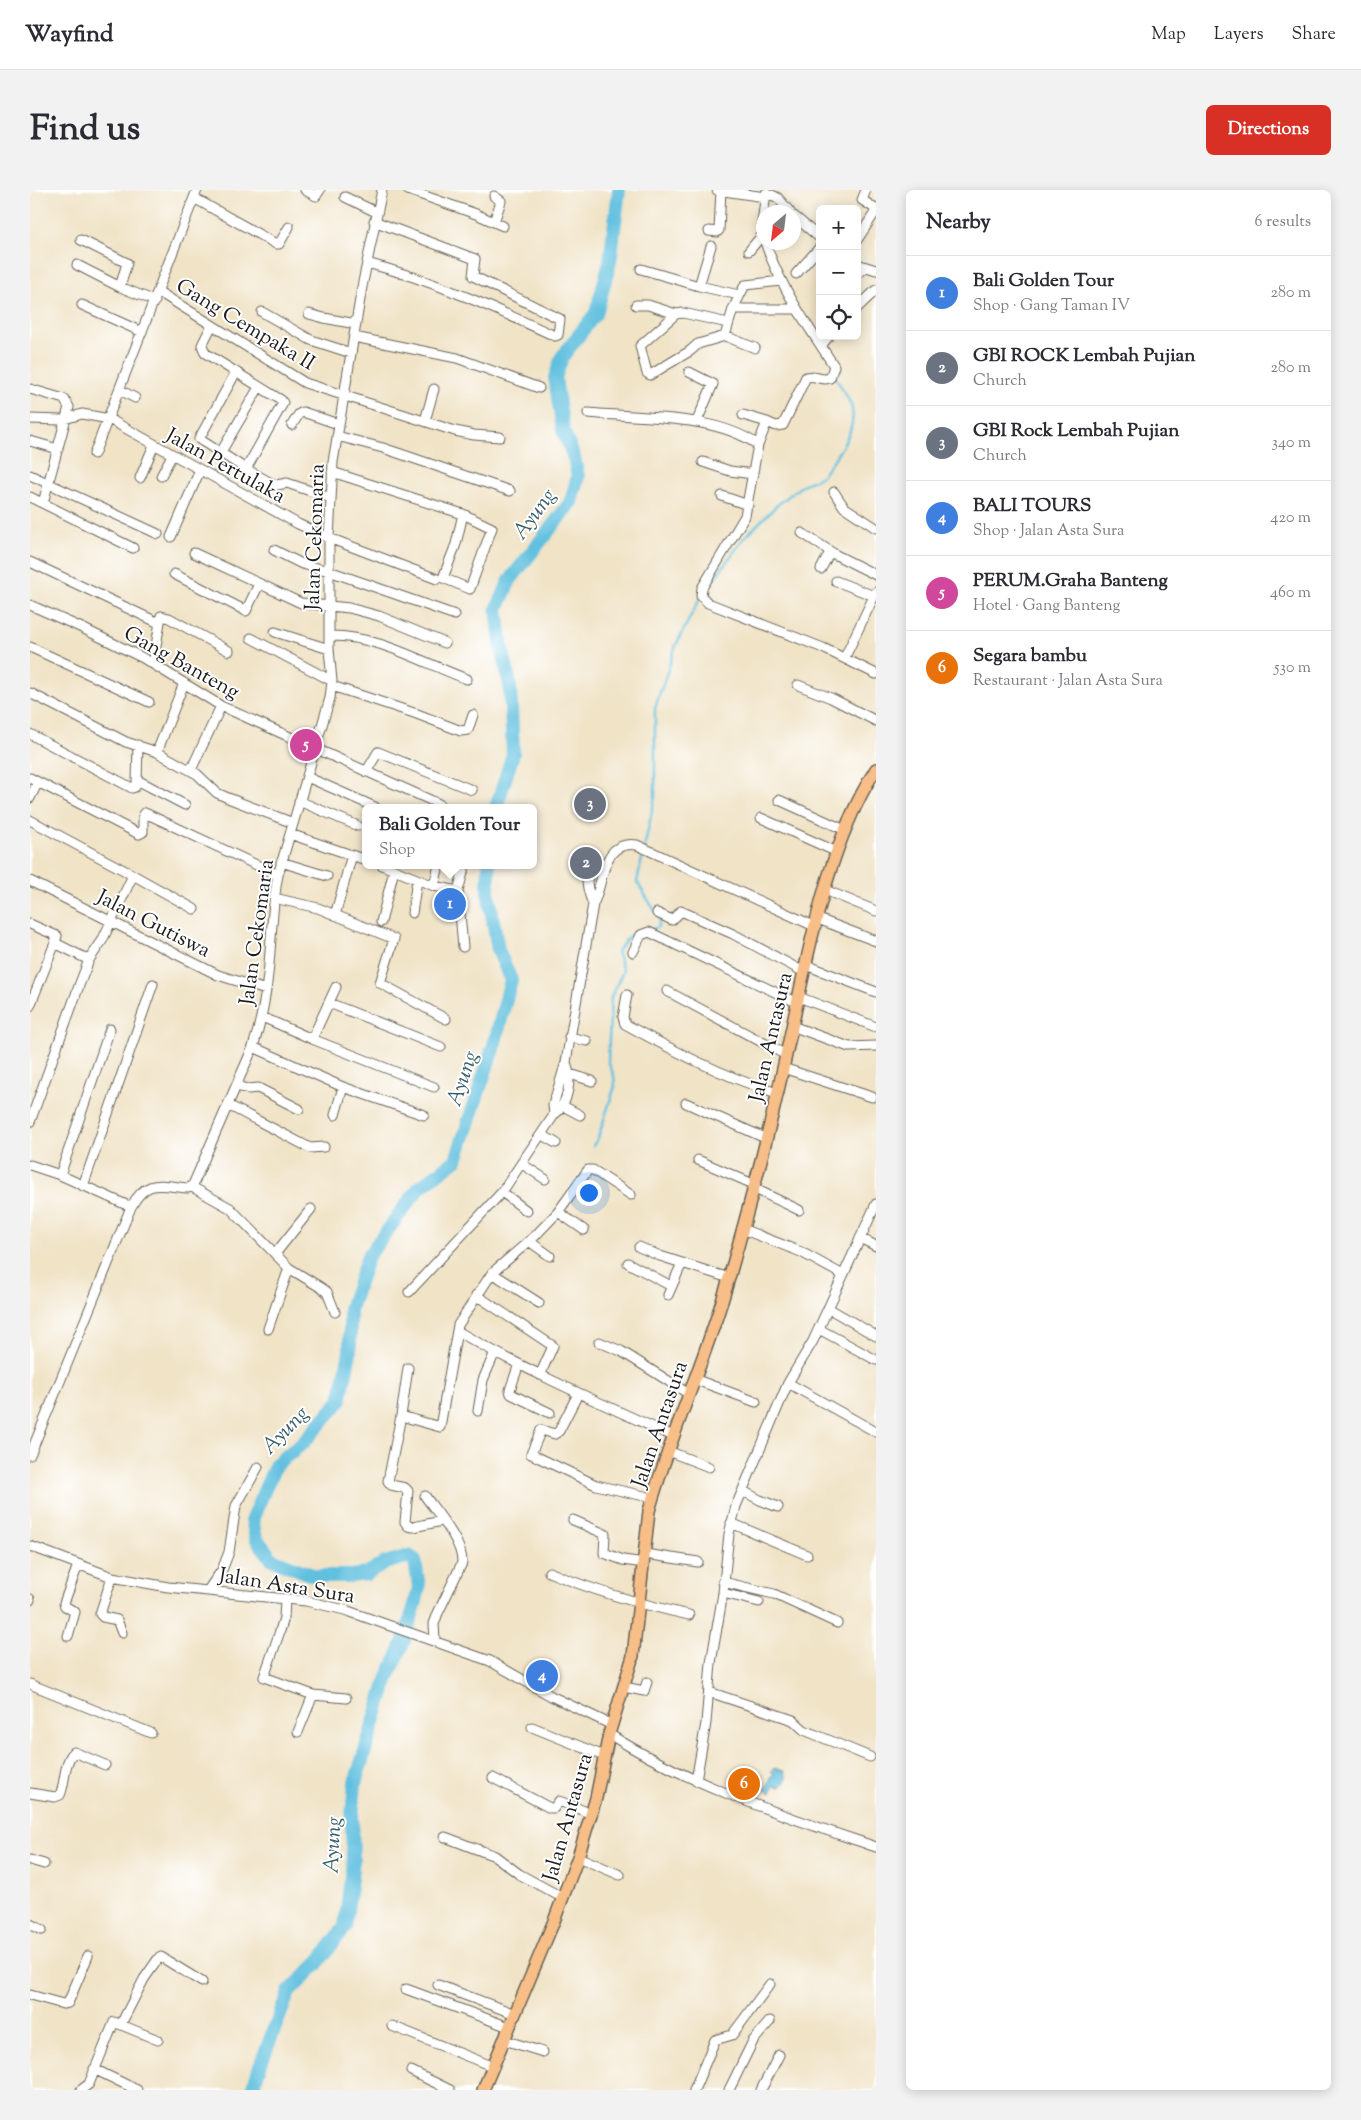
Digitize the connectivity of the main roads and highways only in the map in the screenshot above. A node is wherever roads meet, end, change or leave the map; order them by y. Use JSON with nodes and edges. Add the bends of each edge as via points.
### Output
{"nodes":[{"id":1,"x":876,"y":769,"type":"edge"},
{"id":2,"x":483,"y":2090,"type":"edge"}],
"edges":[{"from":1,"to":2,"type":"main road","name":"Jalan Antasura","via":[[852,812],[825,890],[729,1278],[653,1498],[633,1656],[604,1756],[592,1814],[563,1898]]}]}
